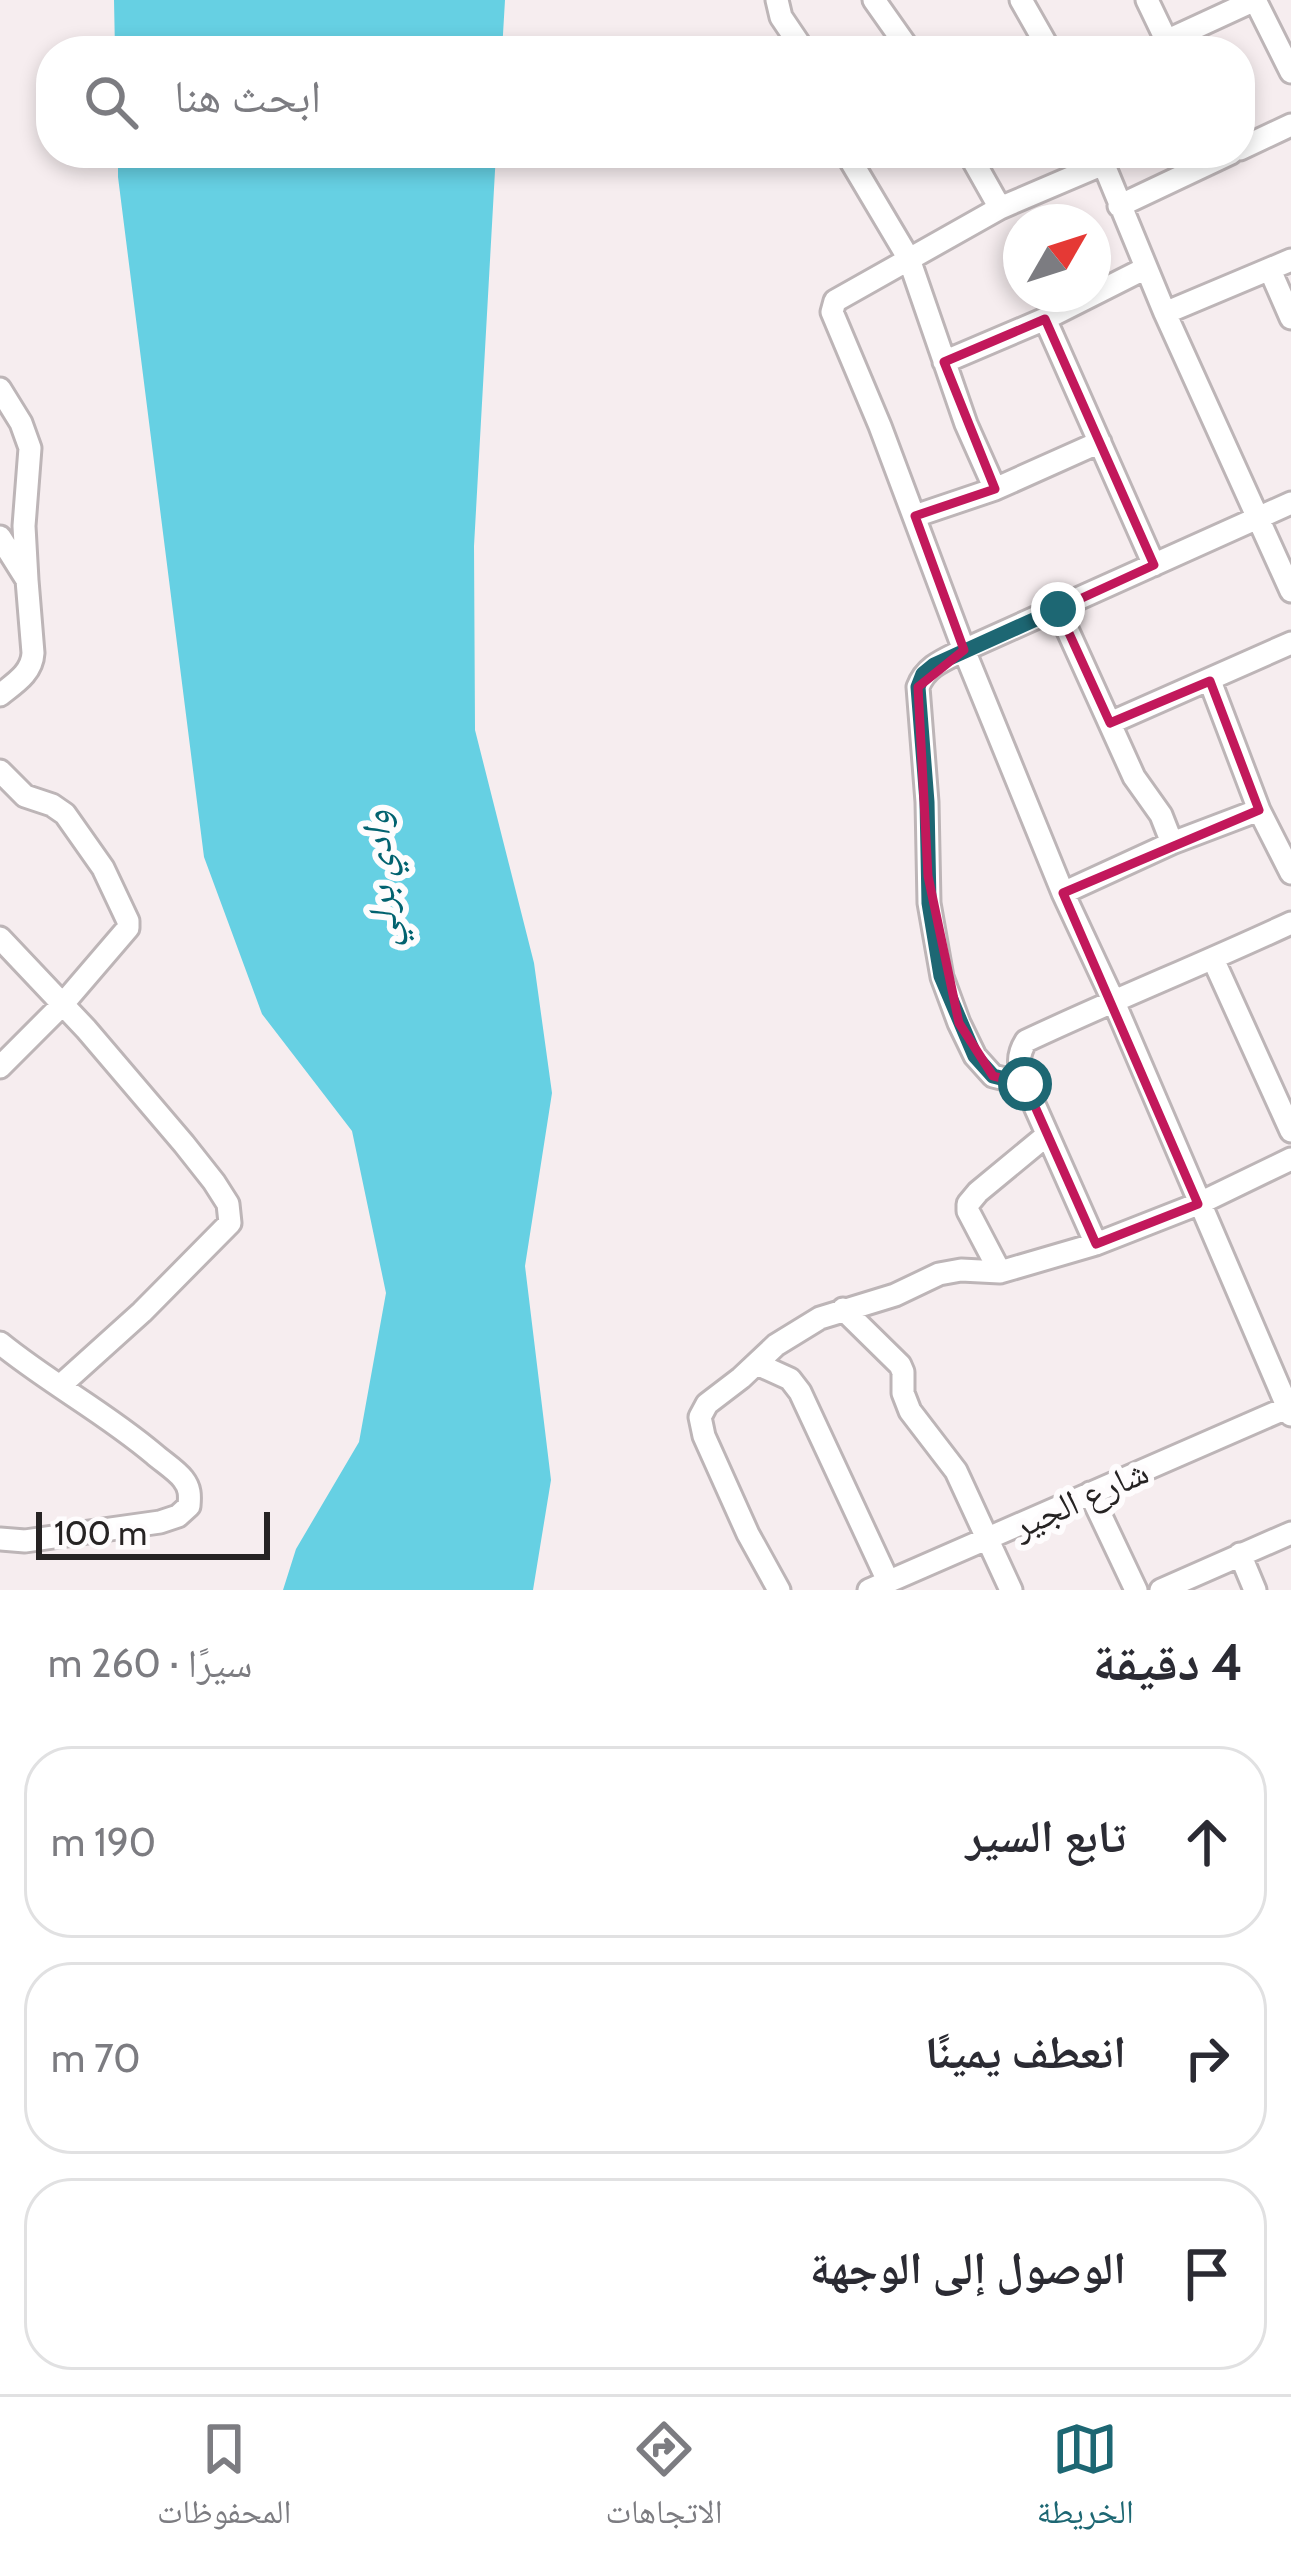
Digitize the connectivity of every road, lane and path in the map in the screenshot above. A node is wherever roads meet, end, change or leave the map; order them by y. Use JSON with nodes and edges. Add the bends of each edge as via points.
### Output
{"nodes":[{"id":1,"x":777,"y":0,"type":"edge"},
{"id":2,"x":874,"y":0,"type":"edge"},
{"id":3,"x":1021,"y":0,"type":"edge"},
{"id":4,"x":1147,"y":0,"type":"edge"},
{"id":5,"x":1255,"y":0,"type":"edge"},
{"id":6,"x":794,"y":36,"type":"edge"},
{"id":7,"x":899,"y":36,"type":"edge"},
{"id":8,"x":1041,"y":36,"type":"edge"},
{"id":9,"x":1164,"y":36,"type":"edge"},
{"id":10,"x":1188,"y":36,"type":"edge"},
{"id":11,"x":1291,"y":72,"type":"edge"},
{"id":12,"x":1291,"y":125,"type":"edge"},
{"id":13,"x":1255,"y":141,"type":"edge"},
{"id":14,"x":855,"y":168,"type":"edge"},
{"id":15,"x":977,"y":168,"type":"edge"},
{"id":16,"x":1081,"y":168,"type":"edge"},
{"id":17,"x":1105,"y":168,"type":"edge"},
{"id":18,"x":1196,"y":168,"type":"edge"},
{"id":19,"x":1119,"y":206,"type":"junction"},
{"id":20,"x":1000,"y":208,"type":"junction"},
{"id":21,"x":909,"y":259,"type":"junction"},
{"id":22,"x":1280,"y":265,"type":"edge"},
{"id":23,"x":1146,"y":268,"type":"junction"},
{"id":24,"x":1165,"y":313,"type":"junction"},
{"id":25,"x":1291,"y":318,"type":"edge"},
{"id":26,"x":1045,"y":319,"type":"junction"},
{"id":27,"x":944,"y":362,"type":"junction"},
{"id":28,"x":0,"y":389,"type":"edge"},
{"id":29,"x":1100,"y":442,"type":"junction"},
{"id":30,"x":995,"y":489,"type":"junction"},
{"id":31,"x":1291,"y":503,"type":"edge"},
{"id":32,"x":915,"y":516,"type":"junction"},
{"id":33,"x":1258,"y":518,"type":"junction"},
{"id":34,"x":0,"y":537,"type":"edge"},
{"id":35,"x":1154,"y":565,"type":"junction"},
{"id":36,"x":27,"y":580,"type":"junction"},
{"id":37,"x":1291,"y":591,"type":"edge"},
{"id":38,"x":1058,"y":609,"type":"junction"},
{"id":39,"x":1291,"y":643,"type":"edge"},
{"id":40,"x":964,"y":650,"type":"junction"},
{"id":41,"x":1210,"y":681,"type":"junction"},
{"id":42,"x":0,"y":695,"type":"edge"},
{"id":43,"x":1111,"y":723,"type":"junction"},
{"id":44,"x":0,"y":771,"type":"edge"},
{"id":45,"x":1258,"y":810,"type":"junction"},
{"id":46,"x":1172,"y":843,"type":"junction"},
{"id":47,"x":1291,"y":873,"type":"edge"},
{"id":48,"x":1063,"y":893,"type":"junction"},
{"id":49,"x":1291,"y":923,"type":"edge"},
{"id":50,"x":0,"y":938,"type":"edge"},
{"id":51,"x":1214,"y":959,"type":"junction"},
{"id":52,"x":1113,"y":1000,"type":"junction"},
{"id":53,"x":62,"y":1006,"type":"junction"},
{"id":54,"x":4,"y":1059,"type":"edge"},
{"id":55,"x":1025,"y":1084,"type":"junction"},
{"id":56,"x":1291,"y":1131,"type":"edge"},
{"id":57,"x":1048,"y":1135,"type":"junction"},
{"id":58,"x":1291,"y":1159,"type":"edge"},
{"id":59,"x":1198,"y":1204,"type":"junction"},
{"id":60,"x":1096,"y":1244,"type":"junction"},
{"id":61,"x":1000,"y":1272,"type":"junction"},
{"id":62,"x":844,"y":1309,"type":"junction"},
{"id":63,"x":0,"y":1343,"type":"edge"},
{"id":64,"x":757,"y":1364,"type":"junction"},
{"id":65,"x":61,"y":1385,"type":"junction"},
{"id":66,"x":1290,"y":1410,"type":"edge"},
{"id":67,"x":1090,"y":1493,"type":"junction"},
{"id":68,"x":1291,"y":1533,"type":"edge"},
{"id":69,"x":0,"y":1539,"type":"edge"},
{"id":70,"x":986,"y":1540,"type":"junction"},
{"id":71,"x":1240,"y":1554,"type":"junction"},
{"id":72,"x":878,"y":1586,"type":"edge"},
{"id":73,"x":779,"y":1590,"type":"edge"},
{"id":74,"x":1010,"y":1590,"type":"edge"},
{"id":75,"x":1136,"y":1590,"type":"edge"},
{"id":76,"x":1161,"y":1590,"type":"edge"},
{"id":77,"x":1255,"y":1590,"type":"edge"}],
"edges":[{"from":1,"to":6,"type":"street"},
{"from":2,"to":7,"type":"street"},
{"from":3,"to":8,"type":"street"},
{"from":4,"to":9,"type":"street"},
{"from":5,"to":10,"type":"street"},
{"from":5,"to":11,"type":"street"},
{"from":12,"to":13,"type":"street"},
{"from":14,"to":21,"type":"street"},
{"from":15,"to":20,"type":"street"},
{"from":16,"to":20,"type":"street"},
{"from":17,"to":19,"type":"street"},
{"from":18,"to":19,"type":"street"},
{"from":19,"to":23,"type":"street"},
{"from":20,"to":21,"type":"street"},
{"from":21,"to":27,"type":"street"},
{"from":21,"to":32,"type":"street","via":[[831,306]]},
{"from":22,"to":24,"type":"street"},
{"from":22,"to":25,"type":"street"},
{"from":23,"to":24,"type":"street"},
{"from":23,"to":26,"type":"street"},
{"from":24,"to":33,"type":"street"},
{"from":26,"to":27,"type":"street"},
{"from":26,"to":29,"type":"street"},
{"from":27,"to":30,"type":"street"},
{"from":28,"to":36,"type":"street","via":[[29,448]]},
{"from":29,"to":30,"type":"street"},
{"from":29,"to":35,"type":"street"},
{"from":30,"to":32,"type":"street"},
{"from":31,"to":33,"type":"street"},
{"from":32,"to":40,"type":"street"},
{"from":33,"to":35,"type":"street"},
{"from":33,"to":37,"type":"street"},
{"from":34,"to":36,"type":"street"},
{"from":35,"to":38,"type":"street"},
{"from":36,"to":42,"type":"street","via":[[33,663]]},
{"from":38,"to":40,"type":"street"},
{"from":38,"to":43,"type":"street"},
{"from":39,"to":41,"type":"street"},
{"from":40,"to":48,"type":"street"},
{"from":40,"to":55,"type":"street","via":[[923,674],[918,687],[931,920],[946,992],[975,1056],[993,1076]]},
{"from":41,"to":43,"type":"street"},
{"from":41,"to":45,"type":"street"},
{"from":43,"to":46,"type":"street"},
{"from":44,"to":53,"type":"street","via":[[25,796],[65,814],[128,920]]},
{"from":45,"to":46,"type":"street"},
{"from":45,"to":47,"type":"street"},
{"from":46,"to":48,"type":"street"},
{"from":48,"to":52,"type":"street"},
{"from":49,"to":51,"type":"street"},
{"from":50,"to":53,"type":"street"},
{"from":51,"to":52,"type":"street"},
{"from":51,"to":56,"type":"street"},
{"from":52,"to":55,"type":"street","via":[[1025,1041],[1018,1066]]},
{"from":52,"to":59,"type":"street"},
{"from":53,"to":54,"type":"street"},
{"from":53,"to":65,"type":"street","via":[[214,1182],[230,1222]]},
{"from":55,"to":57,"type":"street"},
{"from":57,"to":60,"type":"street"},
{"from":57,"to":61,"type":"street","via":[[968,1204]]},
{"from":58,"to":59,"type":"street"},
{"from":59,"to":60,"type":"street"},
{"from":59,"to":66,"type":"street"},
{"from":60,"to":61,"type":"street"},
{"from":61,"to":62,"type":"street","via":[[939,1274]]},
{"from":62,"to":64,"type":"street","via":[[787,1336]]},
{"from":62,"to":70,"type":"street","via":[[900,1365],[910,1412],[956,1471]]},
{"from":63,"to":65,"type":"street"},
{"from":64,"to":72,"type":"street","via":[[800,1392]]},
{"from":64,"to":73,"type":"street","via":[[700,1417]]},
{"from":65,"to":69,"type":"street","via":[[182,1477],[189,1506],[160,1522]]},
{"from":66,"to":67,"type":"street","name":"شارع الجير"},
{"from":67,"to":70,"type":"street","name":"شارع الجير"},
{"from":67,"to":75,"type":"street"},
{"from":68,"to":71,"type":"street"},
{"from":70,"to":72,"type":"street","name":"شارع الجير"},
{"from":70,"to":74,"type":"street"},
{"from":71,"to":76,"type":"street"},
{"from":71,"to":77,"type":"street"}]}
